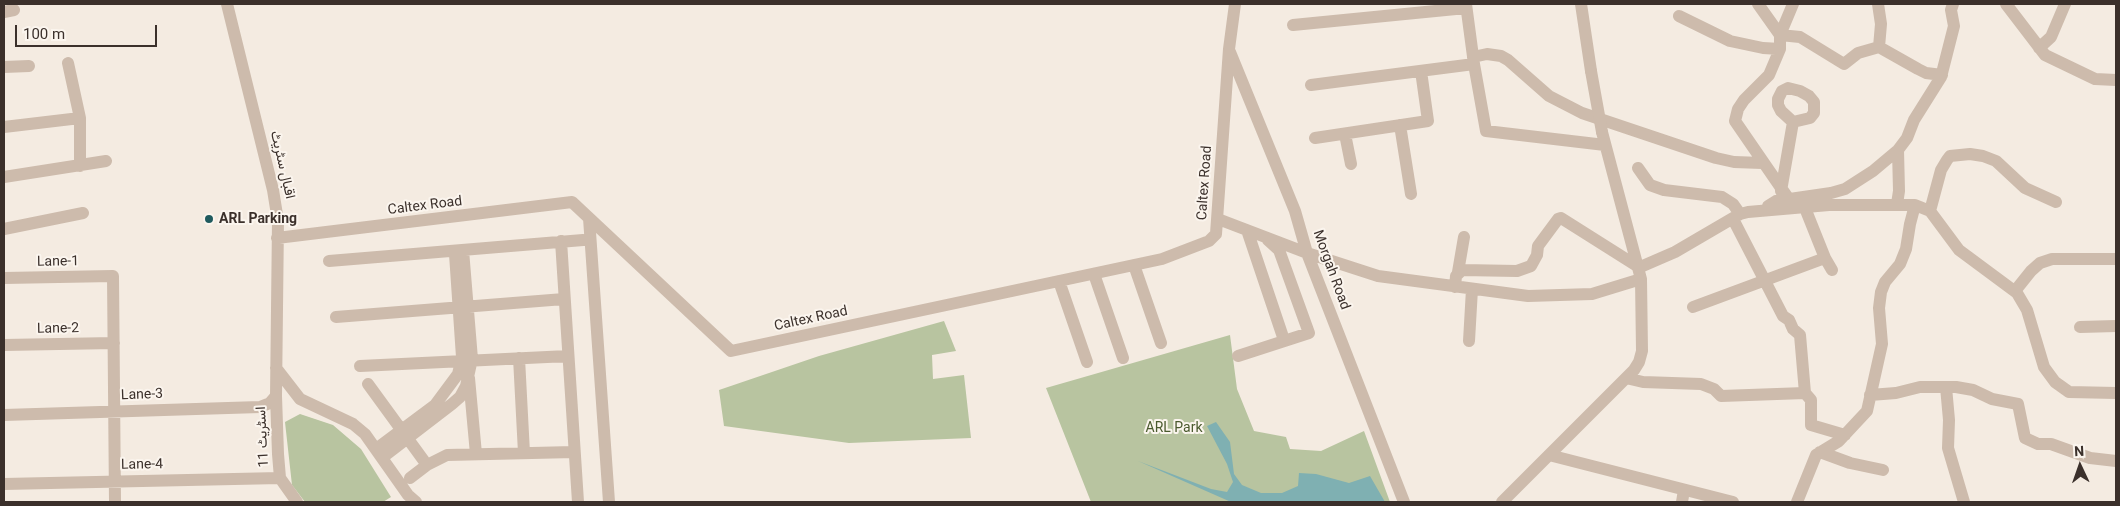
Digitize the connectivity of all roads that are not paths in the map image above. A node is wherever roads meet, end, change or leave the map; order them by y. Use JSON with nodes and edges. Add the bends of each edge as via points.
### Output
{"nodes":[{"id":1,"x":227,"y":4,"type":"edge"},
{"id":2,"x":1236,"y":4,"type":"edge"},
{"id":3,"x":1581,"y":4,"type":"edge"},
{"id":4,"x":1758,"y":4,"type":"edge"},
{"id":5,"x":1793,"y":4,"type":"edge"},
{"id":6,"x":1878,"y":4,"type":"edge"},
{"id":7,"x":2006,"y":4,"type":"edge"},
{"id":8,"x":2065,"y":4,"type":"edge"},
{"id":9,"x":1466,"y":6,"type":"edge"},
{"id":10,"x":1948,"y":6,"type":"edge"},
{"id":11,"x":1374,"y":10,"type":"edge"},
{"id":12,"x":1679,"y":16,"type":"dead end"},
{"id":13,"x":1293,"y":25,"type":"dead end"},
{"id":14,"x":1780,"y":35,"type":"junction"},
{"id":15,"x":1880,"y":47,"type":"junction"},
{"id":16,"x":2039,"y":48,"type":"junction"},
{"id":17,"x":1229,"y":49,"type":"junction"},
{"id":18,"x":1780,"y":49,"type":"junction"},
{"id":19,"x":1473,"y":60,"type":"junction"},
{"id":20,"x":68,"y":63,"type":"dead end"},
{"id":21,"x":29,"y":66,"type":"dead end"},
{"id":22,"x":4,"y":67,"type":"edge"},
{"id":23,"x":1421,"y":71,"type":"junction"},
{"id":24,"x":1942,"y":74,"type":"junction"},
{"id":25,"x":2116,"y":80,"type":"edge"},
{"id":26,"x":1312,"y":85,"type":"dead end"},
{"id":27,"x":80,"y":118,"type":"junction"},
{"id":28,"x":1793,"y":122,"type":"dead end"},
{"id":29,"x":1400,"y":125,"type":"junction"},
{"id":30,"x":4,"y":127,"type":"edge"},
{"id":31,"x":1345,"y":134,"type":"junction"},
{"id":32,"x":1315,"y":138,"type":"dead end"},
{"id":33,"x":1605,"y":146,"type":"junction"},
{"id":34,"x":1898,"y":150,"type":"junction"},
{"id":35,"x":106,"y":161,"type":"dead end"},
{"id":36,"x":1762,"y":163,"type":"junction"},
{"id":37,"x":1351,"y":164,"type":"dead end"},
{"id":38,"x":80,"y":166,"type":"junction"},
{"id":39,"x":1638,"y":168,"type":"dead end"},
{"id":40,"x":4,"y":177,"type":"edge"},
{"id":41,"x":1412,"y":194,"type":"dead end"},
{"id":42,"x":1784,"y":195,"type":"junction"},
{"id":43,"x":2056,"y":202,"type":"dead end"},
{"id":44,"x":1897,"y":204,"type":"junction"},
{"id":45,"x":1915,"y":205,"type":"junction"},
{"id":46,"x":1805,"y":208,"type":"junction"},
{"id":47,"x":1762,"y":210,"type":"junction"},
{"id":48,"x":1930,"y":211,"type":"junction"},
{"id":49,"x":83,"y":214,"type":"dead end"},
{"id":50,"x":1737,"y":217,"type":"junction"},
{"id":51,"x":589,"y":218,"type":"junction"},
{"id":52,"x":1218,"y":219,"type":"junction"},
{"id":53,"x":4,"y":229,"type":"edge"},
{"id":54,"x":1247,"y":230,"type":"junction"},
{"id":55,"x":1262,"y":235,"type":"junction"},
{"id":56,"x":1464,"y":237,"type":"dead end"},
{"id":57,"x":278,"y":238,"type":"junction"},
{"id":58,"x":582,"y":240,"type":"dead end"},
{"id":59,"x":561,"y":241,"type":"junction"},
{"id":60,"x":459,"y":250,"type":"junction"},
{"id":61,"x":1307,"y":253,"type":"junction"},
{"id":62,"x":1825,"y":258,"type":"junction"},
{"id":63,"x":2116,"y":259,"type":"edge"},
{"id":64,"x":329,"y":261,"type":"dead end"},
{"id":65,"x":1134,"y":265,"type":"junction"},
{"id":66,"x":1832,"y":270,"type":"dead end"},
{"id":67,"x":1639,"y":271,"type":"junction"},
{"id":68,"x":1458,"y":272,"type":"junction"},
{"id":69,"x":1094,"y":274,"type":"junction"},
{"id":70,"x":4,"y":278,"type":"edge"},
{"id":71,"x":1766,"y":280,"type":"junction"},
{"id":72,"x":1059,"y":281,"type":"junction"},
{"id":73,"x":1455,"y":286,"type":"junction"},
{"id":74,"x":1472,"y":289,"type":"junction"},
{"id":75,"x":2014,"y":291,"type":"junction"},
{"id":76,"x":564,"y":299,"type":"junction"},
{"id":77,"x":1693,"y":307,"type":"dead end"},
{"id":78,"x":464,"y":308,"type":"junction"},
{"id":79,"x":336,"y":317,"type":"dead end"},
{"id":80,"x":2116,"y":326,"type":"edge"},
{"id":81,"x":2080,"y":327,"type":"dead end"},
{"id":82,"x":1284,"y":340,"type":"junction"},
{"id":83,"x":1469,"y":341,"type":"dead end"},
{"id":84,"x":114,"y":343,"type":"junction"},
{"id":85,"x":1161,"y":343,"type":"dead end"},
{"id":86,"x":4,"y":345,"type":"edge"},
{"id":87,"x":568,"y":356,"type":"junction"},
{"id":88,"x":1238,"y":356,"type":"dead end"},
{"id":89,"x":520,"y":358,"type":"junction"},
{"id":90,"x":1123,"y":358,"type":"dead end"},
{"id":91,"x":466,"y":361,"type":"junction"},
{"id":92,"x":1087,"y":362,"type":"dead end"},
{"id":93,"x":360,"y":366,"type":"dead end"},
{"id":94,"x":276,"y":368,"type":"junction"},
{"id":95,"x":468,"y":376,"type":"junction"},
{"id":96,"x":1626,"y":378,"type":"junction"},
{"id":97,"x":368,"y":384,"type":"dead end"},
{"id":98,"x":1946,"y":387,"type":"junction"},
{"id":99,"x":2116,"y":392,"type":"edge"},
{"id":100,"x":1805,"y":393,"type":"junction"},
{"id":101,"x":1870,"y":395,"type":"junction"},
{"id":102,"x":276,"y":396,"type":"junction"},
{"id":103,"x":114,"y":411,"type":"junction"},
{"id":104,"x":4,"y":415,"type":"edge"},
{"id":105,"x":405,"y":434,"type":"junction"},
{"id":106,"x":1845,"y":434,"type":"junction"},
{"id":107,"x":574,"y":452,"type":"junction"},
{"id":108,"x":1820,"y":452,"type":"junction"},
{"id":109,"x":380,"y":453,"type":"junction"},
{"id":110,"x":524,"y":453,"type":"junction"},
{"id":111,"x":476,"y":454,"type":"junction"},
{"id":112,"x":1549,"y":455,"type":"junction"},
{"id":113,"x":2116,"y":461,"type":"edge"},
{"id":114,"x":427,"y":465,"type":"junction"},
{"id":115,"x":1882,"y":470,"type":"dead end"},
{"id":116,"x":280,"y":478,"type":"junction"},
{"id":117,"x":410,"y":478,"type":"dead end"},
{"id":118,"x":115,"y":480,"type":"junction"},
{"id":119,"x":4,"y":484,"type":"edge"},
{"id":120,"x":1683,"y":496,"type":"edge"},
{"id":121,"x":116,"y":502,"type":"edge"},
{"id":122,"x":297,"y":502,"type":"edge"},
{"id":123,"x":416,"y":502,"type":"edge"},
{"id":124,"x":578,"y":502,"type":"edge"},
{"id":125,"x":609,"y":502,"type":"edge"},
{"id":126,"x":1404,"y":502,"type":"edge"},
{"id":127,"x":1502,"y":502,"type":"edge"},
{"id":128,"x":1733,"y":502,"type":"edge"},
{"id":129,"x":1797,"y":502,"type":"edge"},
{"id":130,"x":1964,"y":502,"type":"edge"}],
"edges":[{"from":1,"to":57,"type":"street","name":"اقبال سٹریٹ","via":[[275,201]]},
{"from":2,"to":17,"type":"street","name":"Caltex Road"},
{"from":3,"to":33,"type":"street","bridge":true},
{"from":4,"to":14,"type":"street"},
{"from":5,"to":14,"type":"street"},
{"from":6,"to":15,"type":"street"},
{"from":7,"to":16,"type":"street"},
{"from":8,"to":16,"type":"street","via":[[2051,37]]},
{"from":9,"to":11,"type":"street"},
{"from":9,"to":19,"type":"street"},
{"from":10,"to":24,"type":"street","via":[[1954,26]]},
{"from":11,"to":13,"type":"street"},
{"from":12,"to":18,"type":"street","via":[[1730,41]]},
{"from":14,"to":15,"type":"street","via":[[1800,37],[1844,64],[1858,53]]},
{"from":14,"to":18,"type":"street"},
{"from":15,"to":24,"type":"street","via":[[1926,73]]},
{"from":16,"to":25,"type":"street","via":[[2045,55],[2095,79]]},
{"from":17,"to":52,"type":"street","name":"Caltex Road"},
{"from":17,"to":61,"type":"street","name":"Morgah Road","via":[[1295,211]]},
{"from":18,"to":36,"type":"street","via":[[1769,75],[1744,100],[1735,117],[1738,128]]},
{"from":19,"to":23,"type":"street"},
{"from":19,"to":33,"type":"street","via":[[1486,131]]},
{"from":19,"to":36,"type":"street","via":[[1487,54],[1501,56],[1549,96],[1582,113],[1716,158]]},
{"from":20,"to":27,"type":"street"},
{"from":21,"to":22,"type":"street"},
{"from":23,"to":26,"type":"street"},
{"from":23,"to":29,"type":"street","via":[[1428,122]]},
{"from":24,"to":34,"type":"street"},
{"from":27,"to":30,"type":"street"},
{"from":27,"to":38,"type":"street"},
{"from":28,"to":42,"type":"street"},
{"from":29,"to":31,"type":"street"},
{"from":29,"to":41,"type":"street"},
{"from":31,"to":32,"type":"street"},
{"from":31,"to":37,"type":"street"},
{"from":33,"to":67,"type":"street"},
{"from":34,"to":42,"type":"street","via":[[1845,189],[1831,193]]},
{"from":34,"to":44,"type":"street"},
{"from":35,"to":38,"type":"street"},
{"from":36,"to":42,"type":"street"},
{"from":38,"to":40,"type":"street"},
{"from":39,"to":50,"type":"street","via":[[1650,185],[1664,190],[1722,197],[1733,204]]},
{"from":42,"to":47,"type":"street"},
{"from":43,"to":48,"type":"street","via":[[2025,188],[1996,161],[1983,156],[1950,156],[1941,170]]},
{"from":44,"to":45,"type":"street"},
{"from":44,"to":46,"type":"street"},
{"from":45,"to":48,"type":"street"},
{"from":45,"to":101,"type":"street","via":[[1906,249],[1881,292],[1879,308],[1883,336]]},
{"from":46,"to":47,"type":"street"},
{"from":46,"to":62,"type":"street"},
{"from":47,"to":50,"type":"street"},
{"from":48,"to":75,"type":"street","via":[[1959,250]]},
{"from":49,"to":53,"type":"street"},
{"from":50,"to":67,"type":"street"},
{"from":50,"to":71,"type":"street"},
{"from":51,"to":57,"type":"street","name":"Caltex Road","via":[[572,202]]},
{"from":51,"to":72,"type":"street","name":"Caltex Road","via":[[731,352]]},
{"from":51,"to":125,"type":"street"},
{"from":52,"to":54,"type":"street"},
{"from":52,"to":65,"type":"street","name":"Caltex Road","via":[[1216,234],[1209,241],[1162,259]]},
{"from":54,"to":55,"type":"street"},
{"from":54,"to":82,"type":"street"},
{"from":55,"to":61,"type":"street"},
{"from":55,"to":82,"type":"street","via":[[1279,250],[1309,333]]},
{"from":56,"to":68,"type":"street"},
{"from":57,"to":94,"type":"street","name":"اقبال سٹریٹ"},
{"from":58,"to":59,"type":"street"},
{"from":59,"to":60,"type":"street"},
{"from":59,"to":76,"type":"street"},
{"from":60,"to":64,"type":"street"},
{"from":60,"to":78,"type":"street"},
{"from":61,"to":73,"type":"street","via":[[1378,276]]},
{"from":61,"to":126,"type":"street","name":"Morgah Road"},
{"from":62,"to":66,"type":"street"},
{"from":62,"to":71,"type":"street"},
{"from":63,"to":75,"type":"street","via":[[2052,259],[2030,271]]},
{"from":65,"to":69,"type":"street","name":"Caltex Road"},
{"from":65,"to":85,"type":"street"},
{"from":67,"to":68,"type":"street","via":[[1561,218],[1538,246],[1531,266],[1517,271]]},
{"from":67,"to":74,"type":"street","via":[[1592,294],[1528,296]]},
{"from":67,"to":96,"type":"street","via":[[1642,351],[1639,362]]},
{"from":68,"to":73,"type":"street"},
{"from":69,"to":72,"type":"street","name":"Caltex Road"},
{"from":69,"to":90,"type":"street"},
{"from":70,"to":84,"type":"street","name":"Lane-1","via":[[113,276]]},
{"from":71,"to":77,"type":"street"},
{"from":71,"to":100,"type":"street","via":[[1783,316],[1800,335]]},
{"from":72,"to":92,"type":"street"},
{"from":73,"to":74,"type":"street"},
{"from":74,"to":83,"type":"street"},
{"from":75,"to":99,"type":"street","via":[[2027,310],[2044,367],[2055,382],[2069,392]]},
{"from":76,"to":78,"type":"street"},
{"from":76,"to":87,"type":"street"},
{"from":78,"to":79,"type":"street"},
{"from":78,"to":91,"type":"street"},
{"from":80,"to":81,"type":"street"},
{"from":82,"to":88,"type":"street"},
{"from":84,"to":86,"type":"street","name":"Lane-2"},
{"from":84,"to":103,"type":"street"},
{"from":87,"to":89,"type":"street"},
{"from":87,"to":107,"type":"street"},
{"from":89,"to":91,"type":"street"},
{"from":89,"to":110,"type":"street"},
{"from":91,"to":93,"type":"street"},
{"from":91,"to":95,"type":"street"},
{"from":91,"to":105,"type":"street","via":[[442,398]]},
{"from":94,"to":102,"type":"street","name":"اقبال سٹریٹ"},
{"from":94,"to":109,"type":"street","via":[[300,398],[353,424],[366,434]]},
{"from":95,"to":105,"type":"street","via":[[466,386],[456,400]]},
{"from":95,"to":111,"type":"street"},
{"from":96,"to":100,"type":"street","via":[[1643,382],[1701,384],[1721,396]]},
{"from":96,"to":112,"type":"street"},
{"from":97,"to":105,"type":"street"},
{"from":98,"to":101,"type":"street","via":[[1920,387]]},
{"from":98,"to":113,"type":"street","via":[[1973,390],[1992,399],[2018,404],[2025,438],[2038,444],[2051,444],[2090,458]]},
{"from":98,"to":130,"type":"street","via":[[1948,448]]},
{"from":100,"to":106,"type":"street","via":[[1811,400],[1811,425]]},
{"from":101,"to":106,"type":"street","via":[[1867,411]]},
{"from":102,"to":103,"type":"street","name":"Lane-3","via":[[270,404],[260,407]]},
{"from":102,"to":116,"type":"street","name":"اسٹریٹ 11"},
{"from":103,"to":104,"type":"street","name":"Lane-3"},
{"from":103,"to":118,"type":"street"},
{"from":105,"to":109,"type":"street"},
{"from":105,"to":114,"type":"street"},
{"from":106,"to":108,"type":"street"},
{"from":107,"to":110,"type":"street"},
{"from":107,"to":124,"type":"street"},
{"from":108,"to":115,"type":"street"},
{"from":108,"to":129,"type":"street"},
{"from":109,"to":123,"type":"street"},
{"from":110,"to":111,"type":"street"},
{"from":111,"to":114,"type":"street","via":[[447,455]]},
{"from":112,"to":120,"type":"street"},
{"from":112,"to":127,"type":"street"},
{"from":114,"to":117,"type":"street"},
{"from":116,"to":118,"type":"street","name":"Lane-4"},
{"from":116,"to":122,"type":"street","name":"اسٹریٹ 11"},
{"from":118,"to":119,"type":"street","name":"Lane-4"},
{"from":118,"to":121,"type":"street"},
{"from":120,"to":128,"type":"street"}]}
